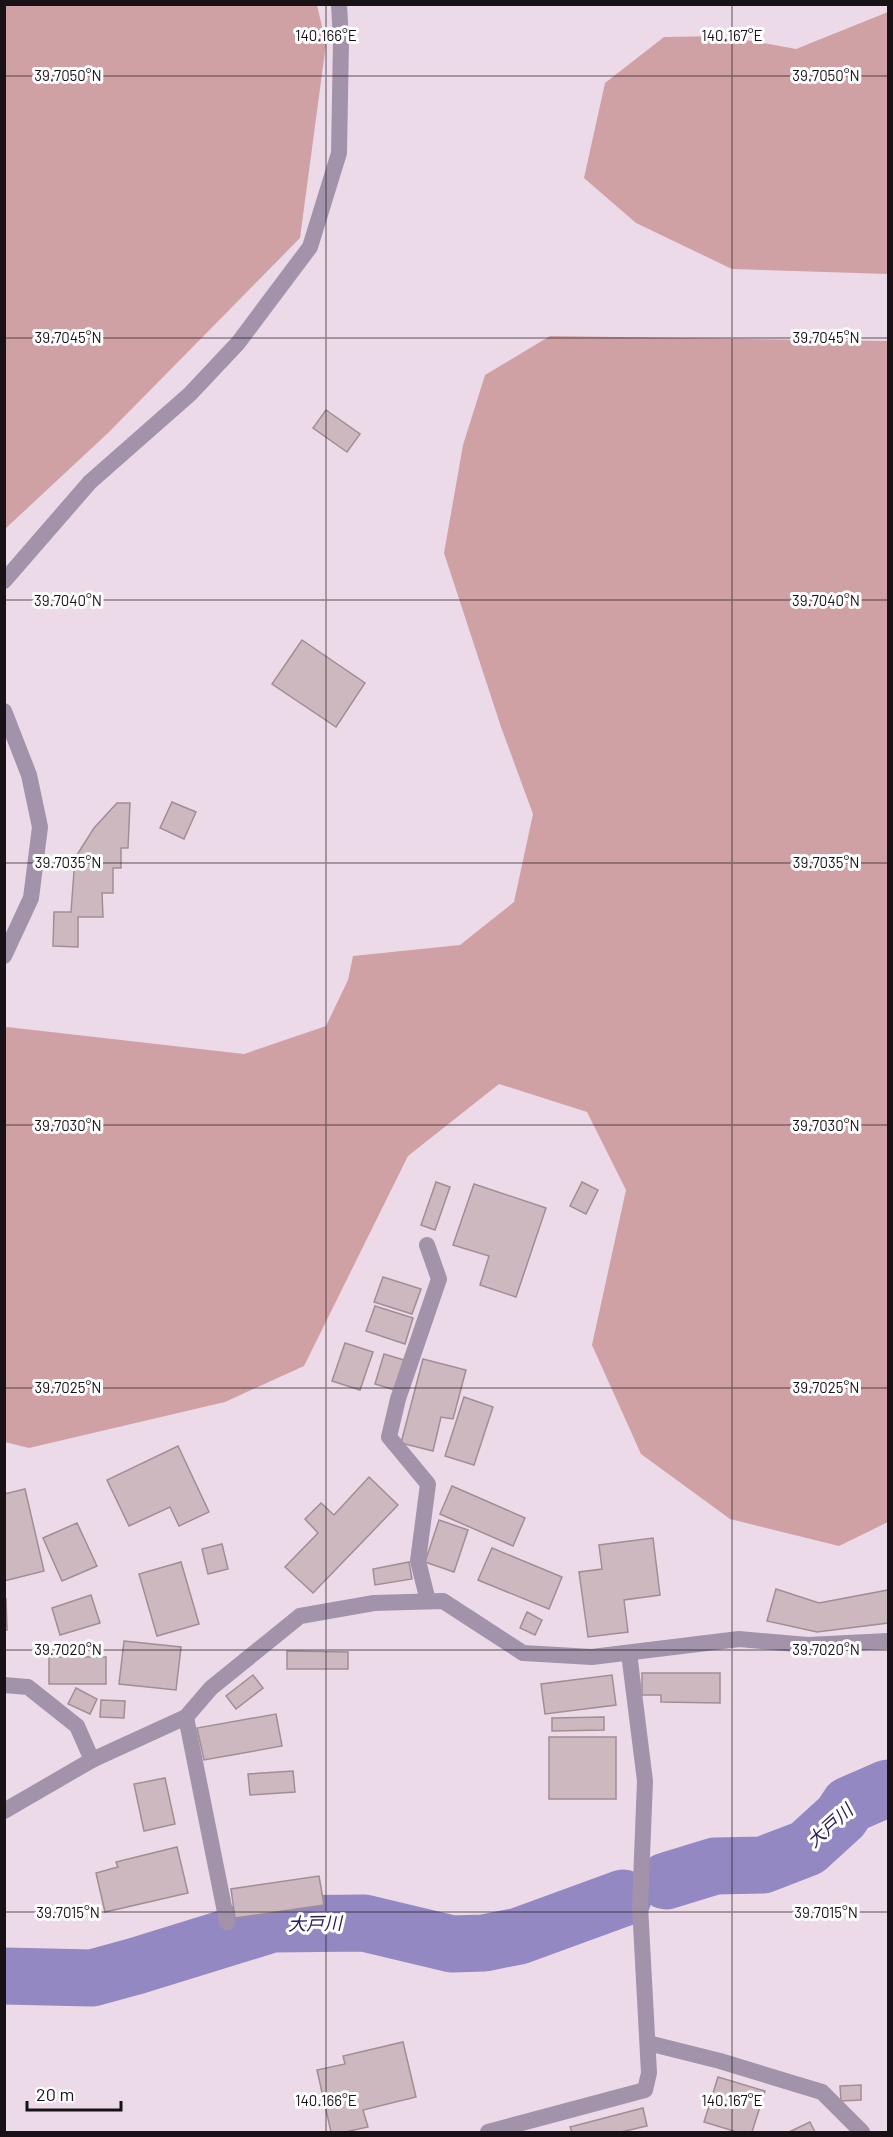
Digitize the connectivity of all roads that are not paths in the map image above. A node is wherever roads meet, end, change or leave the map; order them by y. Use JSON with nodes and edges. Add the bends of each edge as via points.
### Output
{"nodes":[{"id":1,"x":339,"y":4,"type":"edge"},
{"id":2,"x":4,"y":581,"type":"edge"},
{"id":3,"x":4,"y":711,"type":"edge"},
{"id":4,"x":4,"y":956,"type":"edge"},
{"id":5,"x":427,"y":1245,"type":"dead end"},
{"id":6,"x":428,"y":1601,"type":"junction"},
{"id":7,"x":888,"y":1641,"type":"edge"},
{"id":8,"x":629,"y":1653,"type":"junction"},
{"id":9,"x":4,"y":1685,"type":"edge"},
{"id":10,"x":186,"y":1717,"type":"junction"},
{"id":11,"x":92,"y":1760,"type":"junction"},
{"id":12,"x":4,"y":1811,"type":"edge"},
{"id":13,"x":227,"y":1922,"type":"dead end"},
{"id":14,"x":648,"y":2043,"type":"junction"},
{"id":15,"x":488,"y":2133,"type":"edge"},
{"id":16,"x":862,"y":2133,"type":"edge"}],
"edges":[{"from":1,"to":2,"type":"street","via":[[339,153],[310,247],[238,343],[190,394],[90,482]]},
{"from":3,"to":4,"type":"street","via":[[29,775],[40,827],[31,898]]},
{"from":5,"to":6,"type":"street","via":[[439,1279],[389,1437],[428,1484],[418,1561]]},
{"from":6,"to":8,"type":"street","via":[[443,1601],[523,1653],[592,1657]]},
{"from":6,"to":10,"type":"street","via":[[374,1603],[300,1616],[211,1688]]},
{"from":7,"to":8,"type":"street","via":[[808,1645],[739,1638]]},
{"from":8,"to":14,"type":"street","via":[[645,1781],[640,1906]]},
{"from":9,"to":11,"type":"street","via":[[28,1687],[77,1726]]},
{"from":10,"to":11,"type":"street"},
{"from":10,"to":13,"type":"street"},
{"from":11,"to":12,"type":"street"},
{"from":14,"to":15,"type":"street","via":[[650,2073],[645,2090]]},
{"from":14,"to":16,"type":"street","via":[[822,2092]]}]}
